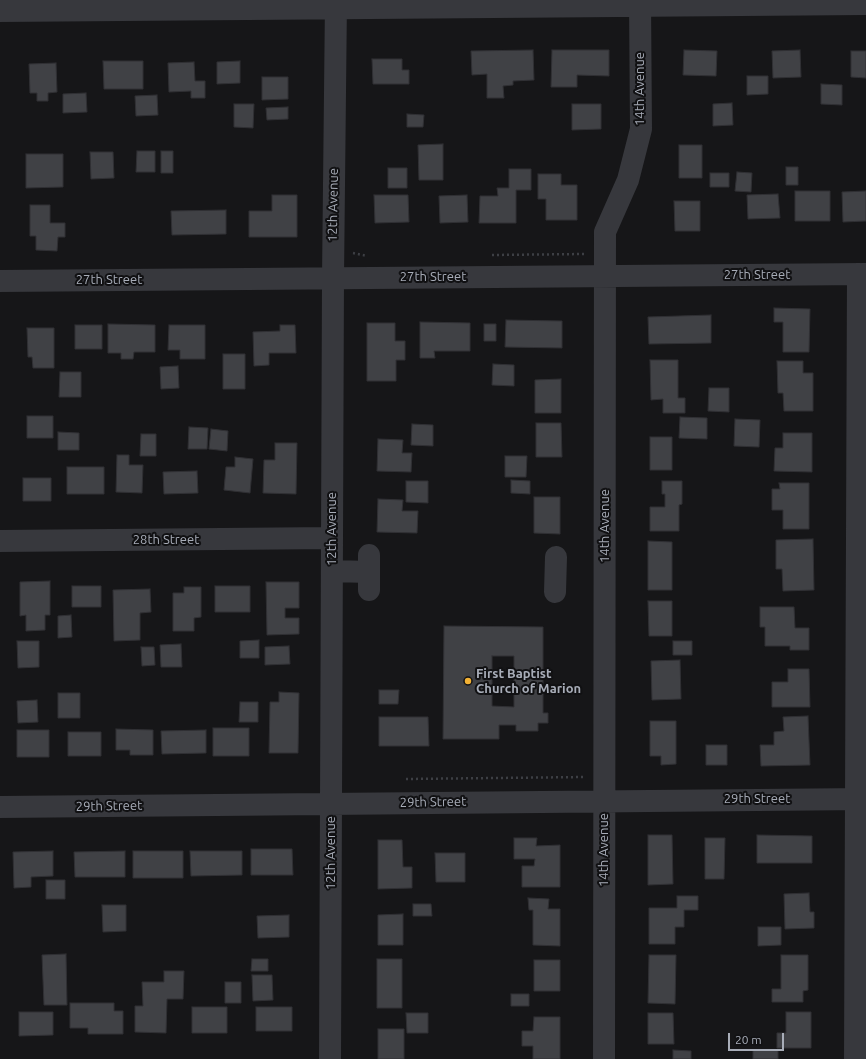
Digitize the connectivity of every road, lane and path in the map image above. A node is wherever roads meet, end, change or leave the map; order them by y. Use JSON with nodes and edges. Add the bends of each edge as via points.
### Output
{"nodes":[{"id":1,"x":640,"y":3,"type":"edge"},
{"id":2,"x":336,"y":4,"type":"edge"},
{"id":3,"x":866,"y":4,"type":"edge"},
{"id":4,"x":0,"y":11,"type":"edge"},
{"id":5,"x":862,"y":274,"type":"edge"},
{"id":6,"x":606,"y":276,"type":"junction"},
{"id":7,"x":333,"y":278,"type":"junction"},
{"id":8,"x":0,"y":281,"type":"edge"},
{"id":9,"x":332,"y":538,"type":"junction"},
{"id":10,"x":0,"y":541,"type":"edge"},
{"id":11,"x":556,"y":557,"type":"dead end"},
{"id":12,"x":332,"y":571,"type":"junction"},
{"id":13,"x":369,"y":572,"type":"dead end"},
{"id":14,"x":555,"y":592,"type":"dead end"},
{"id":15,"x":586,"y":769,"type":"dead end"},
{"id":16,"x":406,"y":779,"type":"dead end"},
{"id":17,"x":861,"y":799,"type":"edge"},
{"id":18,"x":604,"y":800,"type":"junction"},
{"id":19,"x":331,"y":803,"type":"junction"},
{"id":20,"x":0,"y":807,"type":"edge"},
{"id":21,"x":330,"y":1059,"type":"edge"},
{"id":22,"x":604,"y":1059,"type":"edge"},
{"id":23,"x":855,"y":1059,"type":"edge"}],
"edges":[{"from":1,"to":2,"type":"street"},
{"from":1,"to":3,"type":"street"},
{"from":1,"to":6,"type":"street","name":"14th Avenue","via":[[641,129],[628,180],[606,232]]},
{"from":2,"to":4,"type":"street"},
{"from":2,"to":7,"type":"street","name":"12th Avenue"},
{"from":5,"to":6,"type":"street","name":"27th Street"},
{"from":5,"to":17,"type":"street"},
{"from":6,"to":7,"type":"street","name":"27th Street"},
{"from":6,"to":18,"type":"street","name":"14th Avenue"},
{"from":7,"to":8,"type":"street","name":"27th Street"},
{"from":7,"to":9,"type":"street","name":"12th Avenue"},
{"from":9,"to":10,"type":"street","name":"28th Street"},
{"from":9,"to":12,"type":"street","name":"12th Avenue"},
{"from":11,"to":14,"type":"street"},
{"from":12,"to":13,"type":"street"},
{"from":12,"to":19,"type":"street","name":"12th Avenue"},
{"from":15,"to":16,"type":"path","via":[[586,777]]},
{"from":17,"to":18,"type":"street","name":"29th Street"},
{"from":17,"to":23,"type":"street"},
{"from":18,"to":19,"type":"street","name":"29th Street"},
{"from":18,"to":22,"type":"street","name":"14th Avenue"},
{"from":19,"to":20,"type":"street","name":"29th Street"},
{"from":19,"to":21,"type":"street","name":"12th Avenue"}]}
